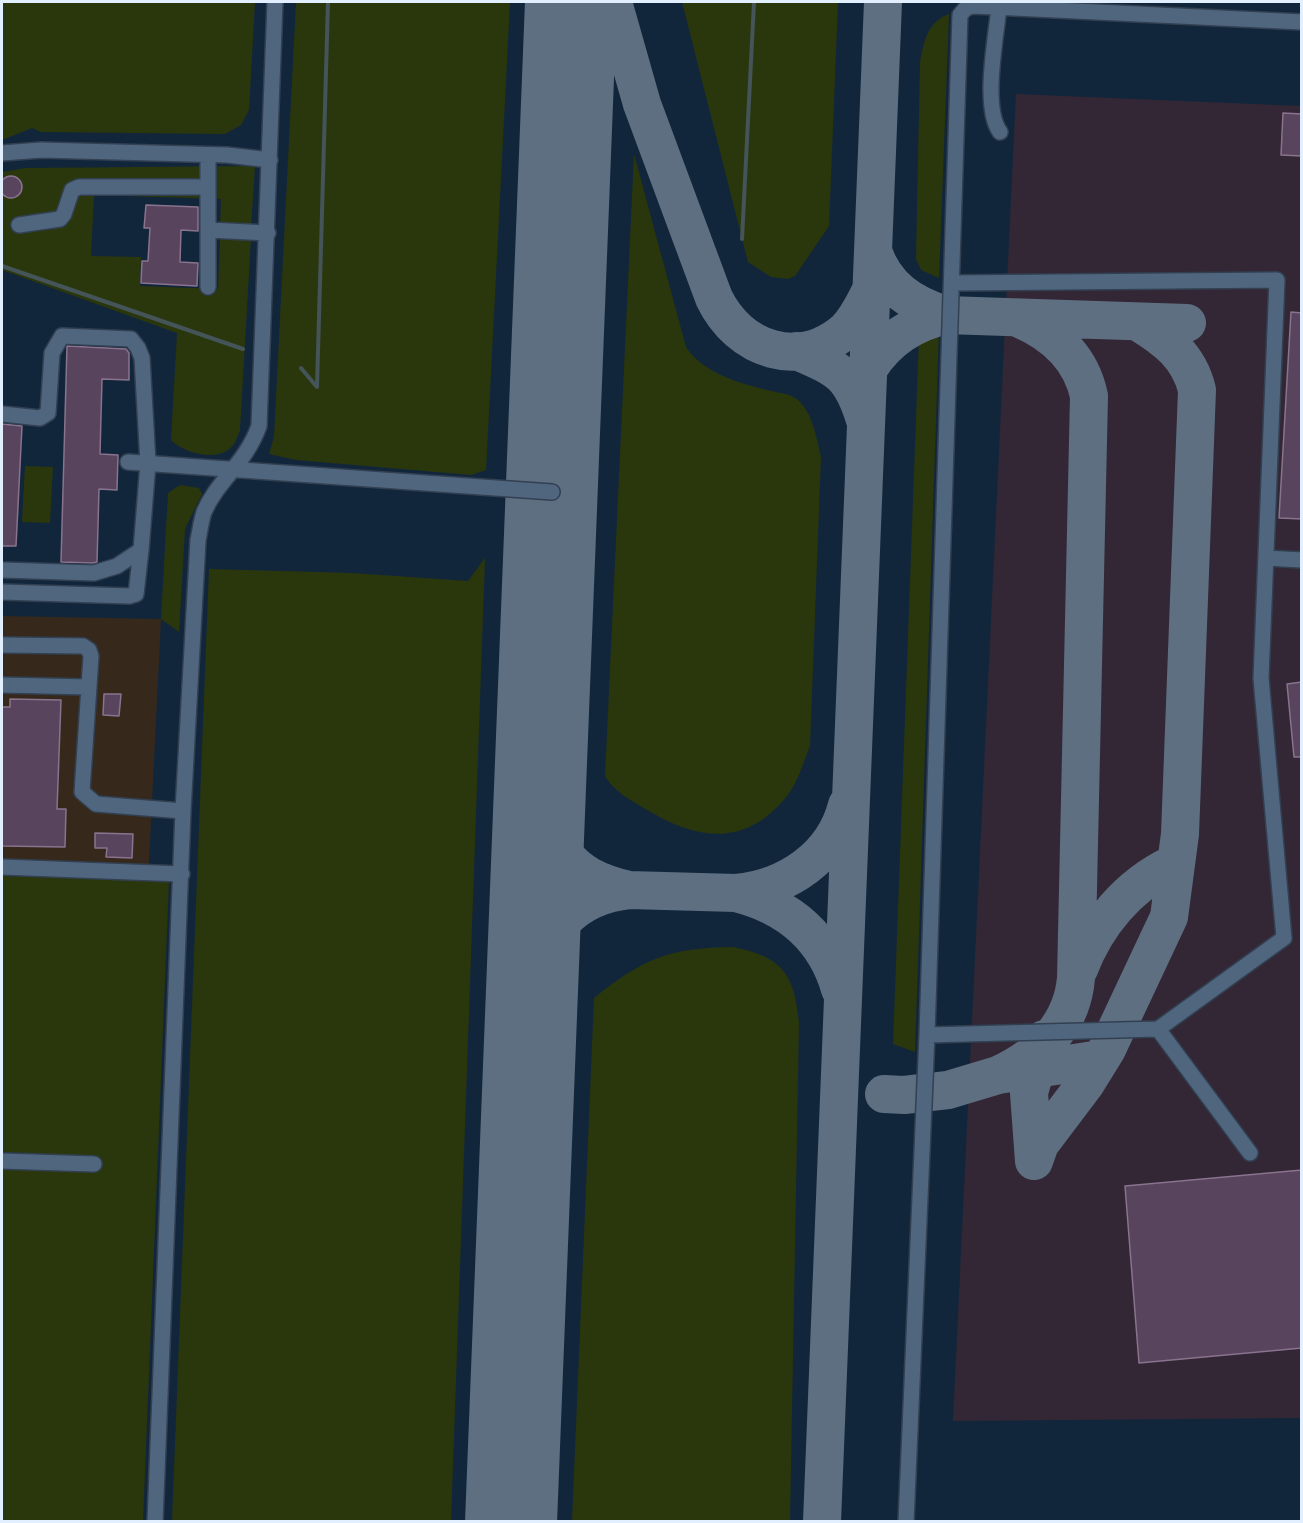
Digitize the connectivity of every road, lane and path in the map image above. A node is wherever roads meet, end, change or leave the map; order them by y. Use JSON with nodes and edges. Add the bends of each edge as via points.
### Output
{"nodes":[{"id":1,"x":275,"y":2,"type":"edge"},
{"id":2,"x":999,"y":7,"type":"junction"},
{"id":3,"x":1302,"y":22,"type":"edge"},
{"id":4,"x":1000,"y":132,"type":"dead end"},
{"id":5,"x":2,"y":153,"type":"edge"},
{"id":6,"x":208,"y":156,"type":"junction"},
{"id":7,"x":270,"y":160,"type":"junction"},
{"id":8,"x":208,"y":187,"type":"junction"},
{"id":9,"x":19,"y":225,"type":"dead end"},
{"id":10,"x":209,"y":230,"type":"junction"},
{"id":11,"x":268,"y":233,"type":"junction"},
{"id":12,"x":952,"y":283,"type":"junction"},
{"id":13,"x":208,"y":287,"type":"dead end"},
{"id":14,"x":2,"y":414,"type":"edge"},
{"id":15,"x":128,"y":462,"type":"dead end"},
{"id":16,"x":148,"y":463,"type":"junction"},
{"id":17,"x":236,"y":469,"type":"junction"},
{"id":18,"x":552,"y":492,"type":"dead end"},
{"id":19,"x":141,"y":550,"type":"junction"},
{"id":20,"x":1266,"y":558,"type":"junction"},
{"id":21,"x":1302,"y":560,"type":"edge"},
{"id":22,"x":2,"y":570,"type":"edge"},
{"id":23,"x":2,"y":592,"type":"edge"},
{"id":24,"x":2,"y":645,"type":"edge"},
{"id":25,"x":2,"y":685,"type":"edge"},
{"id":26,"x":88,"y":687,"type":"junction"},
{"id":27,"x":183,"y":811,"type":"junction"},
{"id":28,"x":2,"y":867,"type":"edge"},
{"id":29,"x":182,"y":874,"type":"junction"},
{"id":30,"x":1158,"y":1029,"type":"junction"},
{"id":31,"x":927,"y":1035,"type":"junction"},
{"id":32,"x":1250,"y":1152,"type":"dead end"},
{"id":33,"x":2,"y":1161,"type":"edge"},
{"id":34,"x":94,"y":1164,"type":"dead end"},
{"id":35,"x":155,"y":1521,"type":"edge"},
{"id":36,"x":906,"y":1521,"type":"edge"}],
"edges":[{"from":1,"to":7,"type":"lane"},
{"from":2,"to":3,"type":"lane"},
{"from":2,"to":4,"type":"lane","via":[[991,104]]},
{"from":2,"to":12,"type":"lane","via":[[966,8],[958,24]]},
{"from":5,"to":6,"type":"lane","via":[[41,150]]},
{"from":6,"to":7,"type":"lane","via":[[227,154]]},
{"from":6,"to":8,"type":"lane"},
{"from":7,"to":11,"type":"lane"},
{"from":8,"to":9,"type":"lane","via":[[79,187],[72,190],[60,219]]},
{"from":8,"to":10,"type":"lane"},
{"from":10,"to":11,"type":"lane"},
{"from":10,"to":13,"type":"lane"},
{"from":11,"to":17,"type":"lane","via":[[259,426],[252,446]]},
{"from":12,"to":20,"type":"lane","via":[[1277,280]]},
{"from":12,"to":31,"type":"lane"},
{"from":14,"to":16,"type":"lane","via":[[40,418],[48,413],[52,353],[62,336],[131,339],[142,358]]},
{"from":15,"to":16,"type":"lane"},
{"from":16,"to":17,"type":"lane"},
{"from":16,"to":19,"type":"lane"},
{"from":17,"to":18,"type":"lane"},
{"from":17,"to":27,"type":"lane","via":[[204,512],[198,540]]},
{"from":19,"to":22,"type":"lane","via":[[117,566],[94,573]]},
{"from":19,"to":23,"type":"lane","via":[[136,594]]},
{"from":20,"to":21,"type":"lane"},
{"from":20,"to":30,"type":"lane","via":[[1261,678],[1284,938]]},
{"from":24,"to":26,"type":"lane","via":[[83,646],[91,656]]},
{"from":25,"to":26,"type":"lane"},
{"from":26,"to":27,"type":"lane","via":[[82,792],[96,804]]},
{"from":27,"to":29,"type":"lane"},
{"from":28,"to":29,"type":"lane"},
{"from":29,"to":35,"type":"lane"},
{"from":30,"to":31,"type":"lane"},
{"from":30,"to":32,"type":"lane"},
{"from":31,"to":36,"type":"lane"},
{"from":33,"to":34,"type":"lane"}]}
